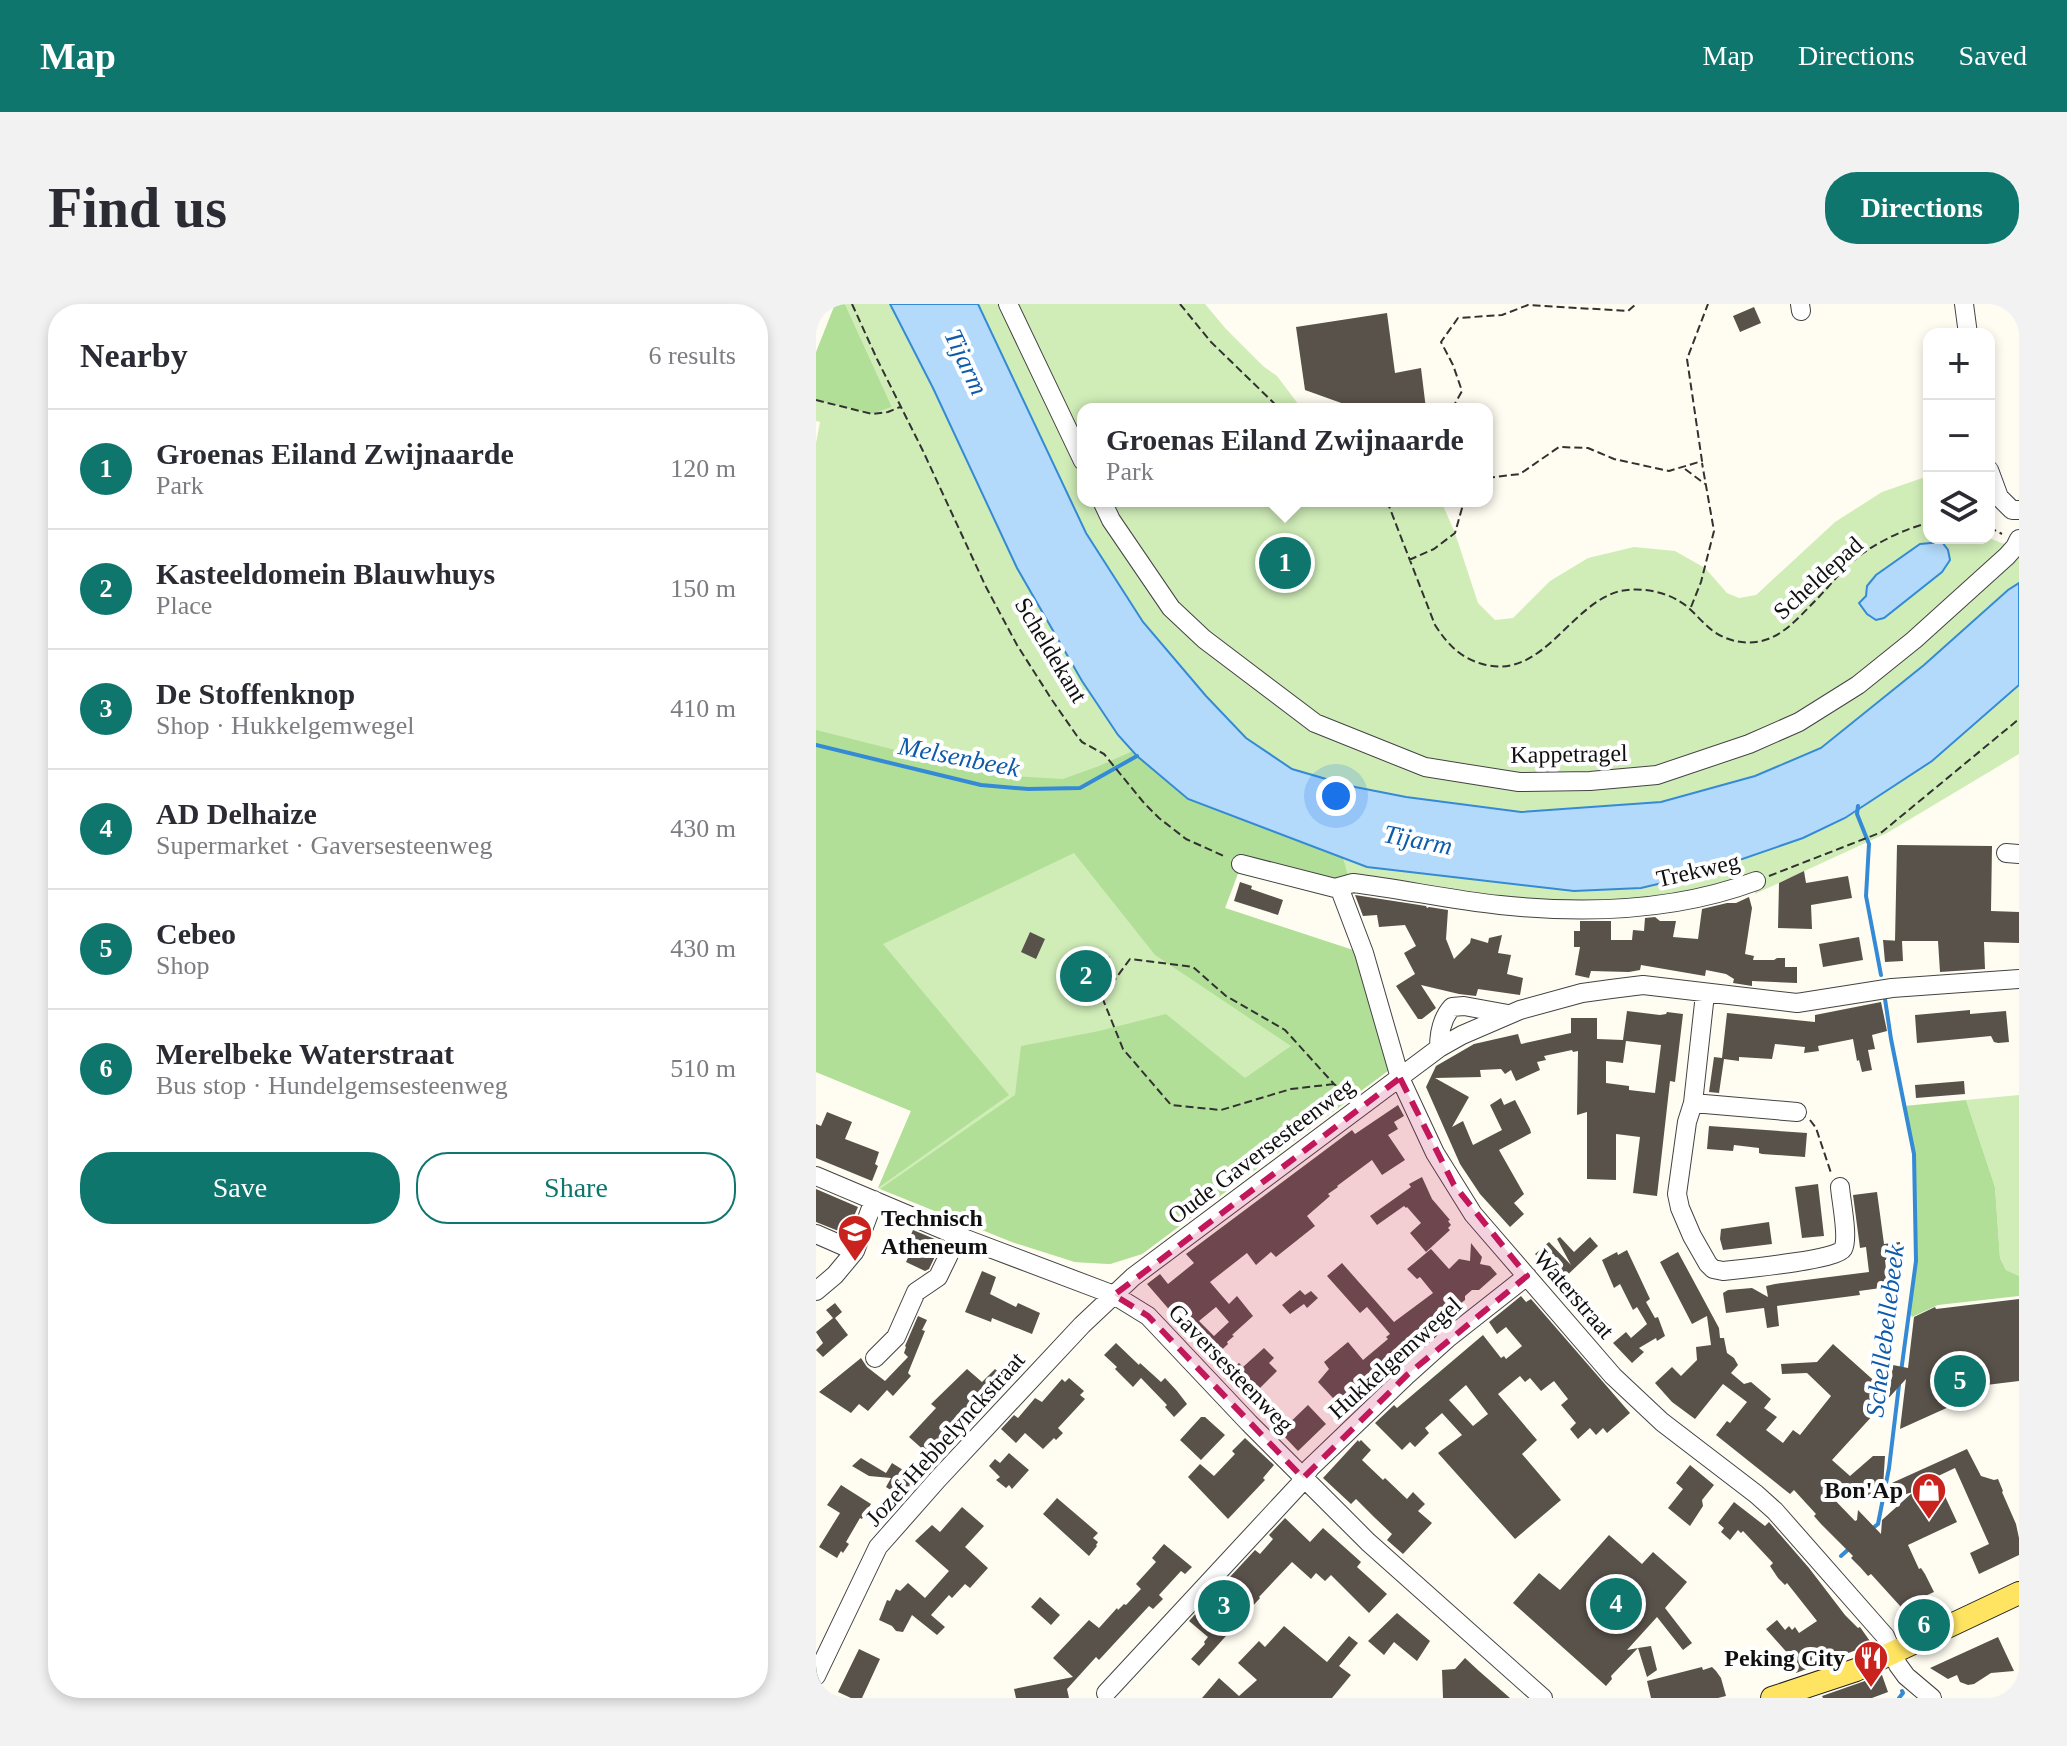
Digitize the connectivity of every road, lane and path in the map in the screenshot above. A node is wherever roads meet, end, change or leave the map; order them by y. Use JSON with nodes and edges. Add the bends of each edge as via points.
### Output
{"nodes":[{"id":1,"x":852,"y":304,"type":"edge"},
{"id":2,"x":1008,"y":304,"type":"edge"},
{"id":3,"x":1180,"y":304,"type":"edge"},
{"id":4,"x":1636,"y":304,"type":"edge"},
{"id":5,"x":1708,"y":304,"type":"edge"},
{"id":6,"x":1964,"y":304,"type":"edge"},
{"id":7,"x":1967,"y":328,"type":"edge"},
{"id":8,"x":816,"y":400,"type":"edge"},
{"id":9,"x":1274,"y":403,"type":"edge"},
{"id":10,"x":1455,"y":403,"type":"edge"},
{"id":11,"x":901,"y":407,"type":"junction"},
{"id":12,"x":1077,"y":448,"type":"edge"},
{"id":13,"x":1702,"y":461,"type":"junction"},
{"id":14,"x":1682,"y":467,"type":"junction"},
{"id":15,"x":1990,"y":472,"type":"edge"},
{"id":16,"x":1493,"y":477,"type":"edge"},
{"id":17,"x":1706,"y":485,"type":"junction"},
{"id":18,"x":1105,"y":507,"type":"edge"},
{"id":19,"x":1389,"y":507,"type":"edge"},
{"id":20,"x":1462,"y":507,"type":"edge"},
{"id":21,"x":2019,"y":510,"type":"edge"},
{"id":22,"x":1923,"y":525,"type":"edge"},
{"id":23,"x":2019,"y":539,"type":"edge"},
{"id":24,"x":1409,"y":560,"type":"junction"},
{"id":25,"x":1690,"y":609,"type":"junction"},
{"id":26,"x":2019,"y":719,"type":"edge"},
{"id":27,"x":1241,"y":864,"type":"joint"},
{"id":28,"x":1756,"y":881,"type":"joint"},
{"id":29,"x":1339,"y":887,"type":"junction"},
{"id":30,"x":2019,"y":979,"type":"edge"},
{"id":31,"x":1705,"y":994,"type":"junction"},
{"id":32,"x":1511,"y":1014,"type":"junction"},
{"id":33,"x":1439,"y":1048,"type":"junction"},
{"id":34,"x":1400,"y":1078,"type":"junction"},
{"id":35,"x":1334,"y":1084,"type":"junction"},
{"id":36,"x":1693,"y":1103,"type":"junction"},
{"id":37,"x":1361,"y":1107,"type":"junction"},
{"id":38,"x":1797,"y":1112,"type":"joint"},
{"id":39,"x":816,"y":1176,"type":"edge"},
{"id":40,"x":1840,"y":1187,"type":"joint"},
{"id":41,"x":874,"y":1200,"type":"junction"},
{"id":42,"x":816,"y":1234,"type":"edge"},
{"id":43,"x":958,"y":1236,"type":"junction"},
{"id":44,"x":855,"y":1251,"type":"junction"},
{"id":45,"x":1527,"y":1276,"type":"junction"},
{"id":46,"x":816,"y":1291,"type":"edge"},
{"id":47,"x":1114,"y":1295,"type":"junction"},
{"id":48,"x":875,"y":1358,"type":"dead end"},
{"id":49,"x":1303,"y":1478,"type":"junction"},
{"id":50,"x":2019,"y":1593,"type":"edge"},
{"id":51,"x":1893,"y":1651,"type":"junction"},
{"id":52,"x":816,"y":1676,"type":"edge"},
{"id":53,"x":1106,"y":1693,"type":"dead end"},
{"id":54,"x":1543,"y":1698,"type":"edge"},
{"id":55,"x":1772,"y":1698,"type":"edge"},
{"id":56,"x":1932,"y":1698,"type":"edge"}],
"edges":[{"from":1,"to":11,"type":"path","name":"Scheldekant"},
{"from":2,"to":12,"type":"street"},
{"from":3,"to":9,"type":"path"},
{"from":4,"to":10,"type":"path","via":[[1628,311],[1528,305],[1502,315],[1458,318],[1441,342],[1462,391]]},
{"from":5,"to":13,"type":"path","via":[[1687,359]]},
{"from":6,"to":7,"type":"street"},
{"from":8,"to":11,"type":"path","via":[[872,414]]},
{"from":11,"to":27,"type":"path","name":"Scheldekant","via":[[1017,645],[1077,736],[1104,754],[1144,803],[1180,835]]},
{"from":13,"to":14,"type":"path"},
{"from":13,"to":17,"type":"path"},
{"from":14,"to":16,"type":"path","via":[[1669,471],[1588,448],[1559,447],[1520,474]]},
{"from":14,"to":17,"type":"path"},
{"from":15,"to":21,"type":"street","via":[[1999,497]]},
{"from":17,"to":25,"type":"path","via":[[1714,531]]},
{"from":18,"to":23,"type":"street","name":"Kappetragel","via":[[1171,608],[1315,723],[1425,767],[1519,782],[1657,775],[1799,722],[1858,685],[1914,640]]},
{"from":19,"to":24,"type":"path","name":"Scheldepad"},
{"from":20,"to":24,"type":"path","via":[[1455,533]]},
{"from":22,"to":25,"type":"path","name":"Scheldepad","via":[[1896,534],[1854,560],[1790,626],[1768,640],[1726,639]]},
{"from":24,"to":25,"type":"path","name":"Scheldepad","via":[[1445,641],[1472,661],[1493,666],[1531,658],[1598,600],[1619,592],[1656,591]]},
{"from":26,"to":28,"type":"path","name":"Trekweg","via":[[1882,832]]},
{"from":27,"to":29,"type":"street"},
{"from":28,"to":29,"type":"street","name":"Trekweg","via":[[1702,898],[1612,908],[1501,905],[1353,883]]},
{"from":29,"to":34,"type":"street","name":"Waterstraat"},
{"from":30,"to":31,"type":"street","name":"Oude Gaversesteenweg","via":[[1892,988],[1797,1003]]},
{"from":31,"to":32,"type":"street","name":"Oude Gaversesteenweg","via":[[1643,985],[1582,993]]},
{"from":31,"to":36,"type":"street"},
{"from":32,"to":33,"type":"street","name":"Oude Gaversesteenweg"},
{"from":32,"to":33,"type":"street","name":"Oude Gaversesteenweg","via":[[1452,1007],[1445,1015]]},
{"from":33,"to":34,"type":"street","name":"Oude Gaversesteenweg"},
{"from":34,"to":37,"type":"street","name":"Oude Gaversesteenweg"},
{"from":34,"to":45,"type":"street","name":"Waterstraat","via":[[1454,1185]]},
{"from":35,"to":35,"type":"path","via":[[1285,1030],[1226,996],[1193,967],[1130,959],[1102,997],[1123,1049],[1171,1105],[1221,1110],[1291,1089]]},
{"from":35,"to":37,"type":"path"},
{"from":36,"to":38,"type":"street"},
{"from":36,"to":40,"type":"street","via":[[1677,1194],[1692,1236],[1713,1269],[1842,1252]]},
{"from":37,"to":47,"type":"street","name":"Oude Gaversesteenweg"},
{"from":38,"to":40,"type":"path","via":[[1816,1128]]},
{"from":39,"to":41,"type":"street","name":"Gaversesteenweg"},
{"from":41,"to":43,"type":"street","name":"Gaversesteenweg"},
{"from":41,"to":44,"type":"street"},
{"from":42,"to":44,"type":"street"},
{"from":43,"to":47,"type":"street","name":"Gaversesteenweg"},
{"from":43,"to":48,"type":"street","via":[[938,1277],[916,1292],[896,1337]]},
{"from":44,"to":46,"type":"street"},
{"from":45,"to":49,"type":"street","name":"Hukkelgemwegel","via":[[1407,1375]]},
{"from":45,"to":51,"type":"street","name":"Waterstraat","via":[[1613,1376],[1775,1511]]},
{"from":47,"to":49,"type":"street","name":"Gaversesteenweg","via":[[1148,1316]]},
{"from":47,"to":52,"type":"street","name":"Jozef Hebbelynckstraat","via":[[878,1547]]},
{"from":49,"to":53,"type":"street","name":"Hukkelgemwegel"},
{"from":49,"to":54,"type":"street","name":"Gaversesteenweg"},
{"from":50,"to":51,"type":"main road"},
{"from":51,"to":55,"type":"main road","via":[[1856,1670]]},
{"from":51,"to":56,"type":"street","name":"Waterstraat","via":[[1906,1676]]}]}
